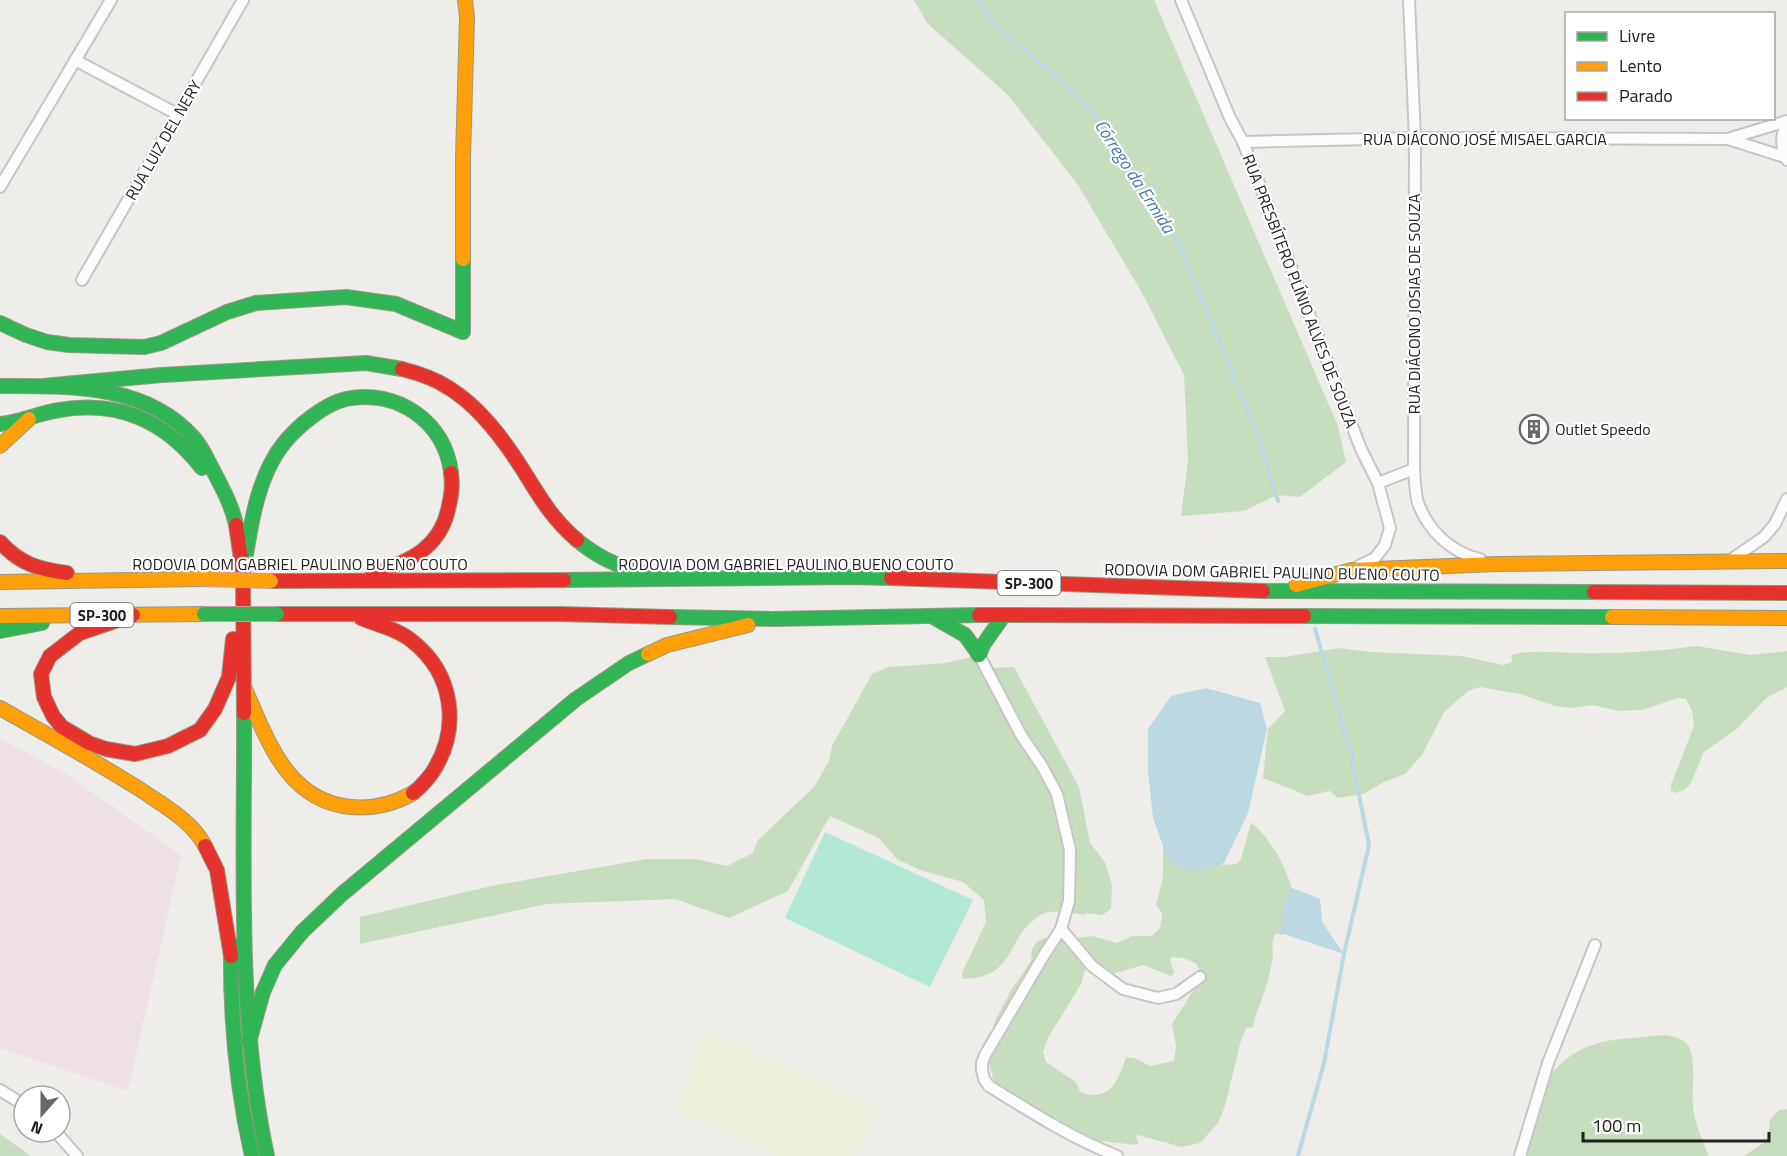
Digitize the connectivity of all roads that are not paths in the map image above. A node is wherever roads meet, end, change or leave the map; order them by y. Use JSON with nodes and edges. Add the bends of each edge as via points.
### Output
{"nodes":[{"id":1,"x":111,"y":0,"type":"edge"},
{"id":2,"x":243,"y":0,"type":"edge"},
{"id":3,"x":465,"y":0,"type":"edge"},
{"id":4,"x":1181,"y":0,"type":"edge"},
{"id":5,"x":1409,"y":0,"type":"edge"},
{"id":6,"x":75,"y":60,"type":"junction"},
{"id":7,"x":177,"y":114,"type":"junction"},
{"id":8,"x":1787,"y":122,"type":"edge"},
{"id":9,"x":1415,"y":138,"type":"junction"},
{"id":10,"x":1728,"y":139,"type":"junction"},
{"id":11,"x":1243,"y":142,"type":"junction"},
{"id":12,"x":1786,"y":159,"type":"edge"},
{"id":13,"x":0,"y":187,"type":"edge"},
{"id":14,"x":82,"y":280,"type":"dead end"},
{"id":15,"x":0,"y":323,"type":"edge"},
{"id":16,"x":0,"y":386,"type":"edge"},
{"id":17,"x":42,"y":386,"type":"junction"},
{"id":18,"x":29,"y":419,"type":"junction"},
{"id":19,"x":0,"y":424,"type":"edge"},
{"id":20,"x":0,"y":446,"type":"edge"},
{"id":21,"x":1413,"y":469,"type":"junction"},
{"id":22,"x":1378,"y":483,"type":"junction"},
{"id":23,"x":1787,"y":499,"type":"edge"},
{"id":24,"x":0,"y":542,"type":"edge"},
{"id":25,"x":1728,"y":561,"type":"junction"},
{"id":26,"x":1787,"y":561,"type":"edge"},
{"id":27,"x":1497,"y":564,"type":"junction"},
{"id":28,"x":1352,"y":570,"type":"junction"},
{"id":29,"x":243,"y":573,"type":"junction"},
{"id":30,"x":0,"y":575,"type":"edge"},
{"id":31,"x":688,"y":579,"type":"junction"},
{"id":32,"x":348,"y":580,"type":"junction"},
{"id":33,"x":132,"y":581,"type":"junction"},
{"id":34,"x":0,"y":582,"type":"edge"},
{"id":35,"x":26,"y":582,"type":"junction"},
{"id":36,"x":1276,"y":591,"type":"junction"},
{"id":37,"x":1787,"y":593,"type":"edge"},
{"id":38,"x":77,"y":615,"type":"junction"},
{"id":39,"x":133,"y":615,"type":"junction"},
{"id":40,"x":353,"y":615,"type":"junction"},
{"id":41,"x":1004,"y":615,"type":"junction"},
{"id":42,"x":0,"y":616,"type":"edge"},
{"id":43,"x":934,"y":617,"type":"junction"},
{"id":44,"x":1787,"y":618,"type":"edge"},
{"id":45,"x":773,"y":619,"type":"junction"},
{"id":46,"x":0,"y":631,"type":"edge"},
{"id":47,"x":234,"y":639,"type":"junction"},
{"id":48,"x":979,"y":655,"type":"junction"},
{"id":49,"x":244,"y":687,"type":"junction"},
{"id":50,"x":0,"y":708,"type":"edge"},
{"id":51,"x":1061,"y":929,"type":"junction"},
{"id":52,"x":1595,"y":945,"type":"dead end"},
{"id":53,"x":231,"y":956,"type":"junction"},
{"id":54,"x":1200,"y":977,"type":"dead end"},
{"id":55,"x":249,"y":1042,"type":"junction"},
{"id":56,"x":66,"y":1144,"type":"edge"},
{"id":57,"x":77,"y":1156,"type":"edge"},
{"id":58,"x":252,"y":1156,"type":"edge"},
{"id":59,"x":267,"y":1156,"type":"edge"},
{"id":60,"x":1117,"y":1156,"type":"edge"},
{"id":61,"x":1520,"y":1156,"type":"edge"}],
"edges":[{"from":1,"to":6,"type":"street"},
{"from":2,"to":7,"type":"street","name":"RUA LUIZ DEL NERY"},
{"from":3,"to":15,"type":"main road","via":[[463,332],[396,304],[346,297],[256,303],[161,343],[144,346],[47,342]]},
{"from":4,"to":11,"type":"street","name":"RUA PRESBÍTERO PLÍNIO ALVES DE SOUZA"},
{"from":5,"to":9,"type":"street","name":"RUA DIÁCONO JOSIAS DE SOUZA"},
{"from":6,"to":7,"type":"street"},
{"from":6,"to":13,"type":"street"},
{"from":7,"to":14,"type":"street","name":"RUA LUIZ DEL NERY"},
{"from":8,"to":10,"type":"street"},
{"from":8,"to":12,"type":"street","via":[[1782,135]]},
{"from":9,"to":10,"type":"street","name":"RUA DIÁCONO JOSÉ MISAEL GARCIA"},
{"from":9,"to":11,"type":"street","name":"RUA DIÁCONO JOSÉ MISAEL GARCIA"},
{"from":9,"to":21,"type":"street","name":"RUA DIÁCONO JOSIAS DE SOUZA"},
{"from":10,"to":12,"type":"street"},
{"from":11,"to":22,"type":"street","name":"RUA PRESBÍTERO PLÍNIO ALVES DE SOUZA","via":[[1361,449]]},
{"from":16,"to":17,"type":"main road"},
{"from":17,"to":29,"type":"main road","via":[[101,390],[131,398],[178,424],[201,448],[228,500]]},
{"from":17,"to":31,"type":"main road","via":[[354,363],[409,371],[455,392],[483,417],[570,535],[602,559],[632,571]]},
{"from":18,"to":19,"type":"main road"},
{"from":18,"to":20,"type":"main road"},
{"from":18,"to":47,"type":"main road","via":[[78,408],[111,408],[140,417],[181,442],[219,494],[227,519],[236,597]]},
{"from":21,"to":22,"type":"street"},
{"from":21,"to":27,"type":"street","name":"RUA DIÁCONO JOSIAS DE SOUZA","via":[[1418,501],[1430,527],[1468,557]]},
{"from":22,"to":28,"type":"street","name":"RUA PRESBÍTERO PLÍNIO ALVES DE SOUZA","via":[[1390,528],[1385,545],[1375,558]]},
{"from":23,"to":25,"type":"street","via":[[1764,537]]},
{"from":24,"to":33,"type":"main road","via":[[27,565]]},
{"from":25,"to":26,"type":"main road"},
{"from":25,"to":27,"type":"main road"},
{"from":27,"to":28,"type":"main road"},
{"from":28,"to":36,"type":"main road"},
{"from":29,"to":32,"type":"main road","via":[[261,488],[277,453],[302,424],[327,406],[351,398],[398,401],[425,418],[446,447],[453,471],[452,505],[441,531],[424,551],[398,566]]},
{"from":29,"to":49,"type":"main road"},
{"from":30,"to":35,"type":"main road"},
{"from":31,"to":32,"type":"main road","name":"RODOVIA DOM GABRIEL PAULINO BUENO COUTO","number":"SP-300"},
{"from":31,"to":36,"type":"main road","name":"RODOVIA DOM GABRIEL PAULINO BUENO COUTO","number":"SP-300","via":[[849,577]]},
{"from":32,"to":33,"type":"main road","name":"RODOVIA DOM GABRIEL PAULINO BUENO COUTO","number":"SP-300","bridge":true},
{"from":33,"to":35,"type":"main road","name":"RODOVIA DOM GABRIEL PAULINO BUENO COUTO","number":"SP-300"},
{"from":34,"to":35,"type":"main road","name":"RODOVIA DOM GABRIEL PAULINO BUENO COUTO","number":"SP-300"},
{"from":36,"to":37,"type":"main road","name":"RODOVIA DOM GABRIEL PAULINO BUENO COUTO","number":"SP-300"},
{"from":38,"to":39,"type":"main road","number":"SP-300"},
{"from":38,"to":42,"type":"main road","number":"SP-300"},
{"from":38,"to":46,"type":"main road"},
{"from":39,"to":40,"type":"main road","number":"SP-300","bridge":true},
{"from":39,"to":47,"type":"main road","via":[[80,633],[50,656],[41,674],[44,697],[62,727],[106,749],[135,754],[168,746],[200,730],[215,709],[229,677]]},
{"from":40,"to":45,"type":"main road","number":"SP-300"},
{"from":40,"to":49,"type":"main road","via":[[409,639],[429,659],[449,700],[451,721],[444,754],[425,783],[407,797],[370,809],[349,808],[327,801],[296,782],[274,754]]},
{"from":41,"to":43,"type":"main road","number":"SP-300"},
{"from":41,"to":44,"type":"main road","number":"SP-300"},
{"from":41,"to":48,"type":"main road"},
{"from":43,"to":45,"type":"main road","number":"SP-300"},
{"from":43,"to":48,"type":"main road","via":[[965,636]]},
{"from":45,"to":55,"type":"main road","via":[[667,645],[629,663],[576,699],[342,894],[302,932],[275,965]]},
{"from":47,"to":53,"type":"main road"},
{"from":48,"to":51,"type":"street","via":[[1057,794],[1070,850],[1069,901]]},
{"from":49,"to":55,"type":"main road","via":[[243,932]]},
{"from":50,"to":53,"type":"main road","via":[[127,781],[177,814],[202,840],[217,870]]},
{"from":51,"to":54,"type":"street","via":[[1092,966],[1123,989],[1158,998],[1176,994]]},
{"from":51,"to":60,"type":"street","via":[[993,1042],[981,1070],[989,1086],[1067,1134]]},
{"from":52,"to":61,"type":"street","via":[[1548,1063]]},
{"from":53,"to":58,"type":"main road","via":[[234,1037]]},
{"from":55,"to":59,"type":"main road","via":[[256,1109]]},
{"from":56,"to":57,"type":"street"}]}
